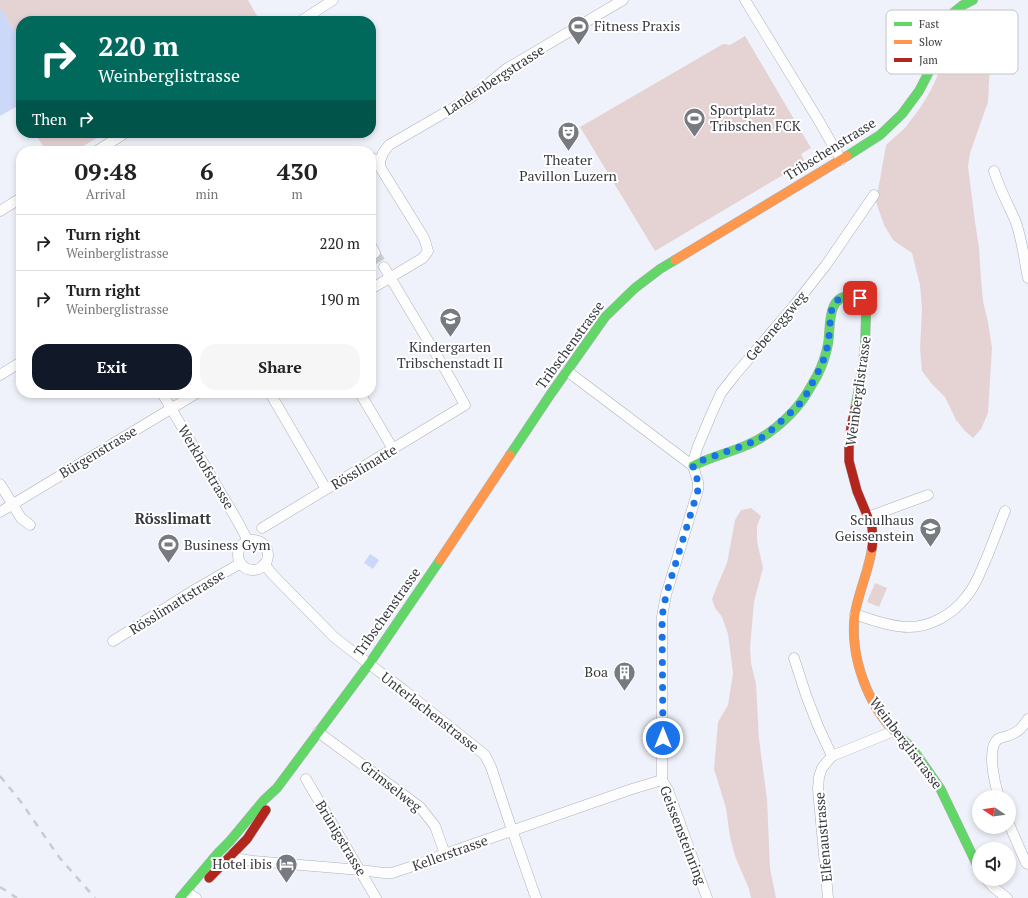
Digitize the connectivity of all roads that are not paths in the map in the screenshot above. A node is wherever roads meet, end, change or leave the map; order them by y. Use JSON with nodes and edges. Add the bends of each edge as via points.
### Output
{"nodes":[{"id":1,"x":334,"y":0,"type":"edge"},
{"id":2,"x":623,"y":0,"type":"edge"},
{"id":3,"x":745,"y":0,"type":"edge"},
{"id":4,"x":973,"y":0,"type":"edge"},
{"id":5,"x":957,"y":10,"type":"edge"},
{"id":6,"x":309,"y":16,"type":"edge"},
{"id":7,"x":928,"y":74,"type":"edge"},
{"id":8,"x":117,"y":138,"type":"edge"},
{"id":9,"x":104,"y":146,"type":"edge"},
{"id":10,"x":376,"y":160,"type":"edge"},
{"id":11,"x":841,"y":160,"type":"junction"},
{"id":12,"x":994,"y":171,"type":"dead end"},
{"id":13,"x":874,"y":195,"type":"dead end"},
{"id":14,"x":16,"y":201,"type":"edge"},
{"id":15,"x":0,"y":211,"type":"edge"},
{"id":16,"x":384,"y":267,"type":"tunnel mouth"},
{"id":17,"x":390,"y":278,"type":"junction"},
{"id":18,"x":1028,"y":278,"type":"edge"},
{"id":19,"x":376,"y":286,"type":"edge"},
{"id":20,"x":16,"y":365,"type":"edge"},
{"id":21,"x":567,"y":371,"type":"junction"},
{"id":22,"x":0,"y":375,"type":"edge"},
{"id":23,"x":165,"y":398,"type":"edge"},
{"id":24,"x":188,"y":398,"type":"edge"},
{"id":25,"x":273,"y":398,"type":"edge"},
{"id":26,"x":363,"y":398,"type":"edge"},
{"id":27,"x":171,"y":408,"type":"junction"},
{"id":28,"x":393,"y":449,"type":"junction"},
{"id":29,"x":693,"y":466,"type":"junction"},
{"id":30,"x":0,"y":484,"type":"edge"},
{"id":31,"x":326,"y":489,"type":"junction"},
{"id":32,"x":928,"y":495,"type":"dead end"},
{"id":33,"x":13,"y":504,"type":"junction"},
{"id":34,"x":1005,"y":511,"type":"dead end"},
{"id":35,"x":0,"y":512,"type":"edge"},
{"id":36,"x":868,"y":517,"type":"junction"},
{"id":37,"x":30,"y":525,"type":"dead end"},
{"id":38,"x":262,"y":528,"type":"dead end"},
{"id":39,"x":248,"y":541,"type":"junction"},
{"id":40,"x":241,"y":563,"type":"junction"},
{"id":41,"x":264,"y":564,"type":"junction"},
{"id":42,"x":855,"y":614,"type":"junction"},
{"id":43,"x":113,"y":642,"type":"dead end"},
{"id":44,"x":794,"y":658,"type":"dead end"},
{"id":45,"x":369,"y":664,"type":"junction"},
{"id":46,"x":1028,"y":719,"type":"edge"},
{"id":47,"x":894,"y":731,"type":"junction"},
{"id":48,"x":318,"y":732,"type":"junction"},
{"id":49,"x":832,"y":756,"type":"junction"},
{"id":50,"x":306,"y":779,"type":"dead end"},
{"id":51,"x":662,"y":780,"type":"junction"},
{"id":52,"x":277,"y":788,"type":"junction"},
{"id":53,"x":997,"y":790,"type":"edge"},
{"id":54,"x":512,"y":831,"type":"junction"},
{"id":55,"x":1013,"y":834,"type":"edge"},
{"id":56,"x":445,"y":854,"type":"junction"},
{"id":57,"x":972,"y":854,"type":"edge"},
{"id":58,"x":232,"y":855,"type":"junction"},
{"id":59,"x":1028,"y":864,"type":"edge"},
{"id":60,"x":360,"y":870,"type":"junction"},
{"id":61,"x":992,"y":886,"type":"edge"},
{"id":62,"x":192,"y":894,"type":"edge"},
{"id":63,"x":376,"y":898,"type":"edge"},
{"id":64,"x":536,"y":898,"type":"edge"},
{"id":65,"x":707,"y":898,"type":"edge"},
{"id":66,"x":828,"y":898,"type":"edge"},
{"id":67,"x":1007,"y":898,"type":"edge"}],
"edges":[{"from":1,"to":6,"type":"street"},
{"from":2,"to":10,"type":"street","name":"Landenbergstrasse","via":[[506,69],[470,98],[389,146]]},
{"from":3,"to":11,"type":"street"},
{"from":4,"to":5,"type":"street","name":"Tribschenstrasse"},
{"from":7,"to":11,"type":"street","name":"Tribschenstrasse","via":[[902,114],[880,136]]},
{"from":8,"to":9,"type":"street"},
{"from":10,"to":17,"type":"street","via":[[424,238],[428,251],[423,258]]},
{"from":11,"to":21,"type":"street","name":"Tribschenstrasse","via":[[660,269],[635,288],[605,317]]},
{"from":12,"to":18,"type":"street","via":[[1018,230]]},
{"from":13,"to":29,"type":"street","name":"Gebeneggweg","via":[[826,265],[722,393],[698,446]]},
{"from":14,"to":15,"type":"street"},
{"from":16,"to":17,"type":"street"},
{"from":17,"to":19,"type":"street"},
{"from":17,"to":28,"type":"street","name":"Rösslimatte","via":[[465,405]]},
{"from":20,"to":22,"type":"street"},
{"from":21,"to":29,"type":"street"},
{"from":21,"to":45,"type":"street","name":"Tribschenstrasse"},
{"from":23,"to":27,"type":"street","name":"Werkhofstrasse"},
{"from":24,"to":27,"type":"street","name":"Bürgenstrasse"},
{"from":25,"to":31,"type":"street"},
{"from":26,"to":28,"type":"street"},
{"from":27,"to":33,"type":"street","name":"Bürgenstrasse"},
{"from":27,"to":39,"type":"street","name":"Werkhofstrasse"},
{"from":28,"to":31,"type":"street","name":"Rösslimatte"},
{"from":29,"to":36,"type":"street","name":"Weinberglistrasse","via":[[765,436],[798,406],[826,354],[831,312],[835,302],[842,297],[860,298],[866,315],[865,345],[851,427],[849,461],[857,491]]},
{"from":29,"to":51,"type":"street","name":"Geissensteinring","via":[[698,490],[666,595],[662,617]]},
{"from":30,"to":33,"type":"street"},
{"from":31,"to":38,"type":"street","name":"Rösslimatte"},
{"from":32,"to":36,"type":"street"},
{"from":33,"to":35,"type":"street","name":"Bürgenstrasse"},
{"from":33,"to":37,"type":"street","via":[[21,518]]},
{"from":34,"to":42,"type":"street","via":[[978,578],[967,597],[951,612],[921,626],[907,627]]},
{"from":36,"to":42,"type":"street","name":"Weinberglistrasse","via":[[873,539]]},
{"from":39,"to":40,"type":"street","via":[[239,550]]},
{"from":39,"to":41,"type":"street","via":[[258,541],[266,547],[268,556]]},
{"from":40,"to":41,"type":"street","via":[[252,570]]},
{"from":40,"to":43,"type":"street","name":"Rösslimattstrasse"},
{"from":41,"to":45,"type":"street","via":[[334,637]]},
{"from":42,"to":47,"type":"street","name":"Weinberglistrasse","via":[[856,650],[865,685],[873,702]]},
{"from":44,"to":49,"type":"street","via":[[806,695]]},
{"from":45,"to":48,"type":"street","name":"Tribschenstrasse"},
{"from":45,"to":54,"type":"street","name":"Unterlachenstrasse","via":[[485,755]]},
{"from":46,"to":53,"type":"street","via":[[1021,729],[998,739],[994,744],[992,764]]},
{"from":47,"to":49,"type":"street"},
{"from":47,"to":57,"type":"street","name":"Weinberglistrasse","via":[[912,748],[940,788]]},
{"from":48,"to":52,"type":"street","name":"Tribschenstrasse"},
{"from":48,"to":56,"type":"street","name":"Grimselweg","via":[[420,807],[435,826]]},
{"from":49,"to":66,"type":"street","name":"Elfenaustrasse","via":[[818,777]]},
{"from":50,"to":60,"type":"street","name":"Brünigstrasse"},
{"from":51,"to":54,"type":"street","name":"Kellerstrasse"},
{"from":51,"to":65,"type":"street","name":"Geissensteinring","via":[[668,790]]},
{"from":52,"to":58,"type":"street","name":"Tribschenstrasse","via":[[270,805]]},
{"from":52,"to":62,"type":"street","name":"Tribschenstrasse","via":[[218,854]]},
{"from":54,"to":56,"type":"street","name":"Kellerstrasse"},
{"from":54,"to":64,"type":"street","name":"Unterlachenstrasse"},
{"from":55,"to":59,"type":"street"},
{"from":56,"to":60,"type":"street","name":"Kellerstrasse","via":[[392,873]]},
{"from":58,"to":60,"type":"street","name":"Kellerstrasse","via":[[253,861]]},
{"from":58,"to":62,"type":"street","name":"Tribschenstrasse"},
{"from":60,"to":63,"type":"street","name":"Brünigstrasse"},
{"from":61,"to":67,"type":"street"}]}
